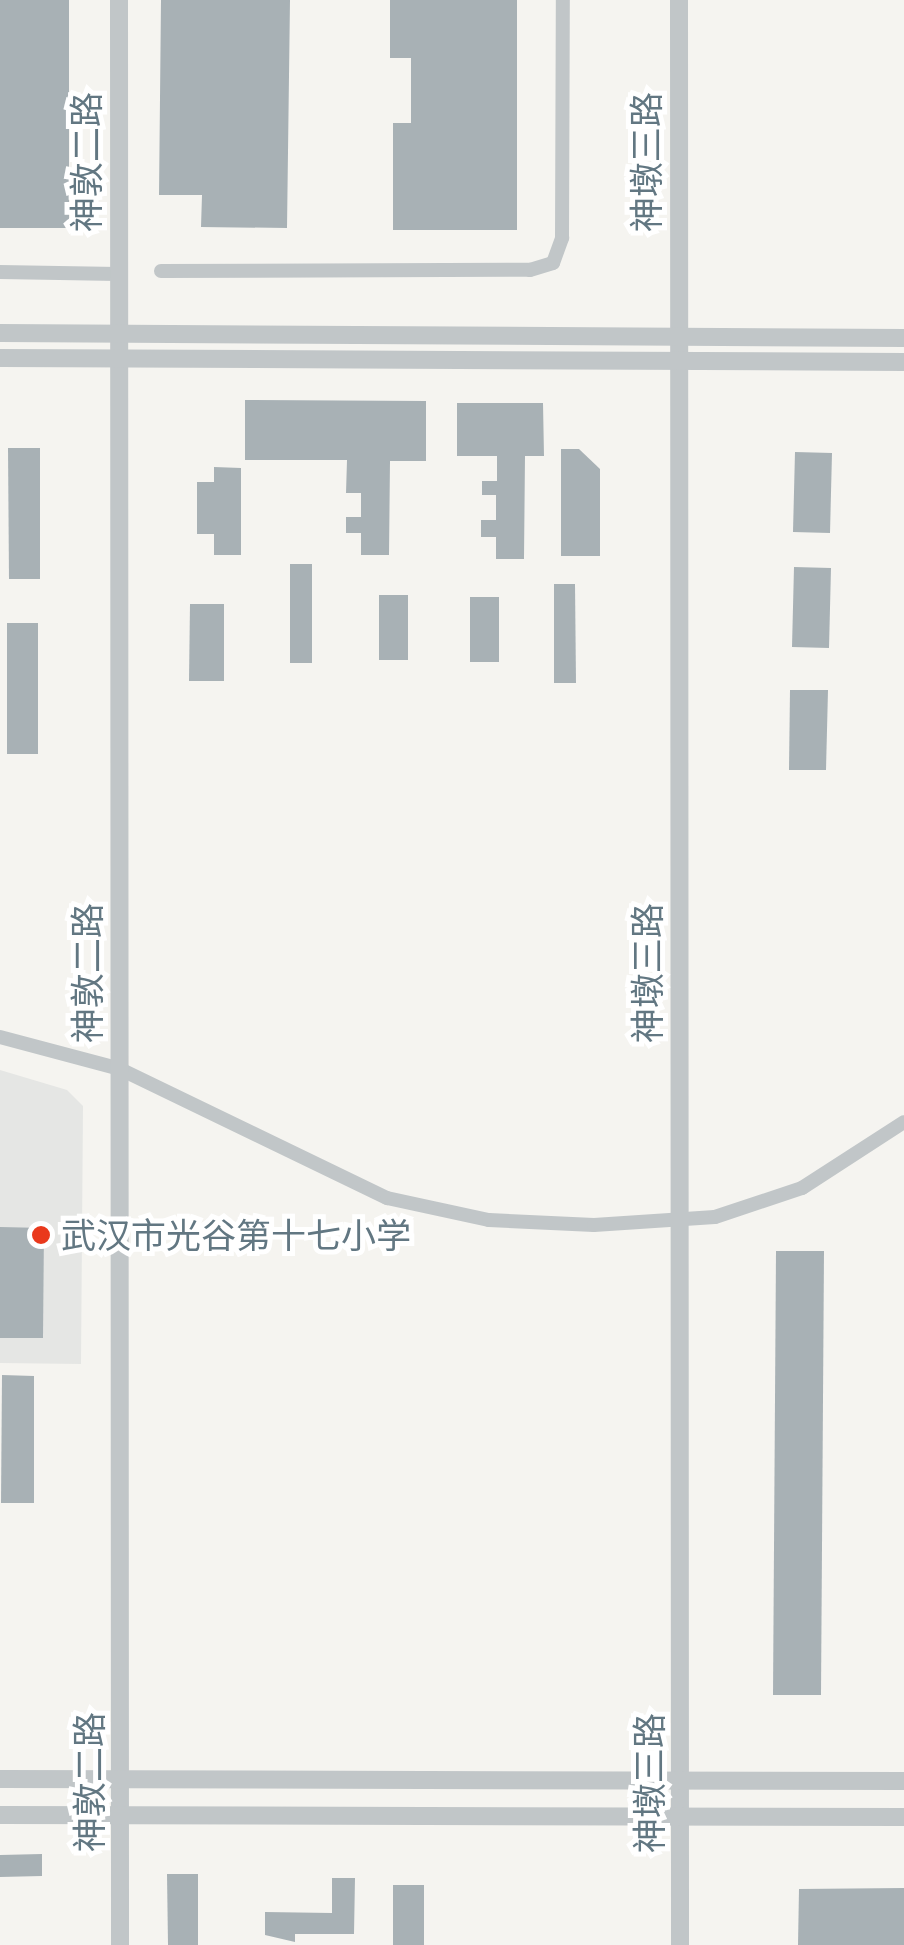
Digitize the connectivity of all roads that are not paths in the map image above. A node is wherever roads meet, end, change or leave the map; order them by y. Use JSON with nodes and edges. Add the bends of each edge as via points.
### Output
{"nodes":[{"id":1,"x":120,"y":0,"type":"edge"},
{"id":2,"x":563,"y":0,"type":"edge"},
{"id":3,"x":680,"y":0,"type":"edge"},
{"id":4,"x":161,"y":271,"type":"dead end"},
{"id":5,"x":0,"y":272,"type":"edge"},
{"id":6,"x":118,"y":274,"type":"junction"},
{"id":7,"x":0,"y":332,"type":"edge"},
{"id":8,"x":117,"y":334,"type":"junction"},
{"id":9,"x":678,"y":338,"type":"junction"},
{"id":10,"x":904,"y":338,"type":"edge"},
{"id":11,"x":117,"y":357,"type":"junction"},
{"id":12,"x":0,"y":358,"type":"edge"},
{"id":13,"x":678,"y":362,"type":"junction"},
{"id":14,"x":904,"y":362,"type":"edge"},
{"id":15,"x":0,"y":1037,"type":"edge"},
{"id":16,"x":120,"y":1069,"type":"junction"},
{"id":17,"x":904,"y":1122,"type":"edge"},
{"id":18,"x":680,"y":1220,"type":"junction"},
{"id":19,"x":681,"y":1778,"type":"junction"},
{"id":20,"x":0,"y":1779,"type":"edge"},
{"id":21,"x":122,"y":1779,"type":"junction"},
{"id":22,"x":904,"y":1781,"type":"edge"},
{"id":23,"x":682,"y":1814,"type":"junction"},
{"id":24,"x":0,"y":1815,"type":"edge"},
{"id":25,"x":122,"y":1816,"type":"junction"},
{"id":26,"x":904,"y":1817,"type":"edge"},
{"id":27,"x":120,"y":1945,"type":"edge"},
{"id":28,"x":680,"y":1945,"type":"edge"}],
"edges":[{"from":1,"to":6,"type":"street","name":"神敦二路"},
{"from":2,"to":4,"type":"street","via":[[562,238],[553,263],[530,270]]},
{"from":3,"to":9,"type":"street","name":"神墩三路"},
{"from":5,"to":6,"type":"street"},
{"from":6,"to":8,"type":"street","name":"神敦二路"},
{"from":7,"to":8,"type":"street"},
{"from":8,"to":9,"type":"street"},
{"from":8,"to":11,"type":"street","name":"神敦二路"},
{"from":9,"to":10,"type":"street"},
{"from":9,"to":13,"type":"street","name":"神墩三路"},
{"from":11,"to":12,"type":"street"},
{"from":11,"to":13,"type":"street"},
{"from":11,"to":16,"type":"street","name":"神敦二路"},
{"from":13,"to":14,"type":"street"},
{"from":13,"to":18,"type":"street","name":"神墩三路"},
{"from":15,"to":16,"type":"street"},
{"from":16,"to":18,"type":"street","via":[[387,1198],[488,1220]]},
{"from":16,"to":21,"type":"street","name":"神敦二路"},
{"from":17,"to":18,"type":"street","via":[[802,1188],[715,1218]]},
{"from":18,"to":19,"type":"street","name":"神墩三路"},
{"from":19,"to":21,"type":"street"},
{"from":19,"to":22,"type":"street"},
{"from":19,"to":23,"type":"street","name":"神墩三路"},
{"from":20,"to":21,"type":"street"},
{"from":21,"to":25,"type":"street","name":"神敦二路"},
{"from":23,"to":25,"type":"street"},
{"from":23,"to":26,"type":"street"},
{"from":23,"to":28,"type":"street","name":"神墩三路"},
{"from":24,"to":25,"type":"street"},
{"from":25,"to":27,"type":"street","name":"神敦二路"}]}
